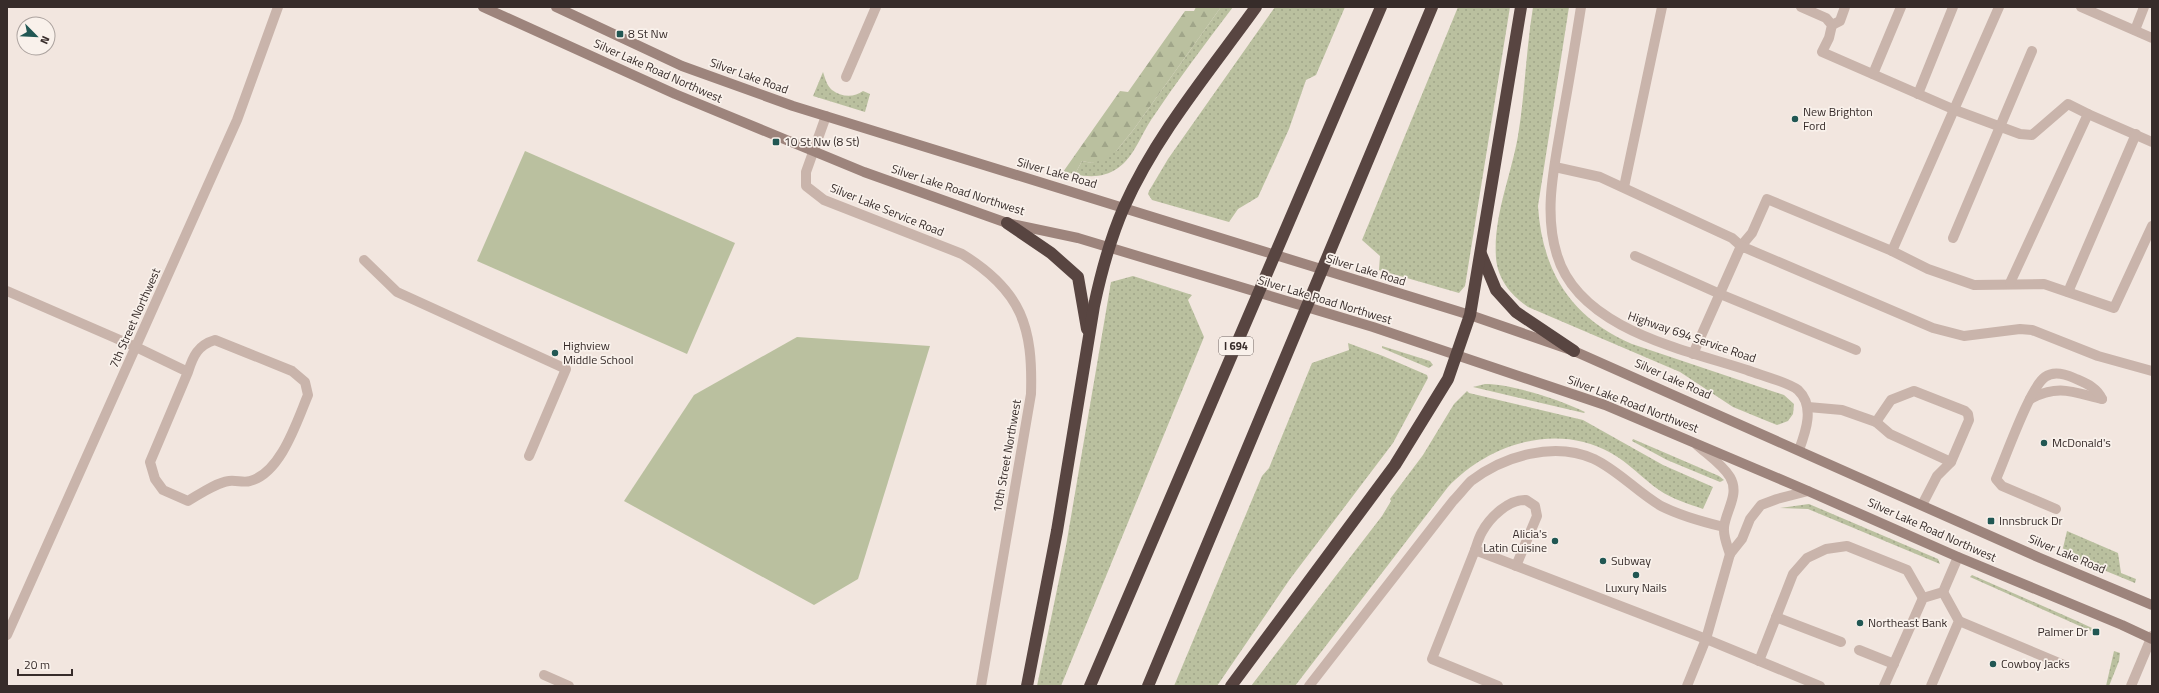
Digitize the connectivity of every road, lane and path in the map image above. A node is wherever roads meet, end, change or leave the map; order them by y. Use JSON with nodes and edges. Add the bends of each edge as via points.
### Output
{"nodes":[{"id":1,"x":278,"y":7,"type":"edge"},
{"id":2,"x":483,"y":7,"type":"edge"},
{"id":3,"x":556,"y":7,"type":"edge"},
{"id":4,"x":876,"y":7,"type":"edge"},
{"id":5,"x":1256,"y":7,"type":"edge"},
{"id":6,"x":1381,"y":7,"type":"edge"},
{"id":7,"x":1432,"y":7,"type":"edge"},
{"id":8,"x":1520,"y":7,"type":"edge"},
{"id":9,"x":1581,"y":7,"type":"edge"},
{"id":10,"x":1662,"y":7,"type":"edge"},
{"id":11,"x":1801,"y":7,"type":"edge"},
{"id":12,"x":1845,"y":7,"type":"edge"},
{"id":13,"x":1901,"y":7,"type":"edge"},
{"id":14,"x":1953,"y":7,"type":"edge"},
{"id":15,"x":1999,"y":7,"type":"edge"},
{"id":16,"x":2081,"y":7,"type":"edge"},
{"id":17,"x":2144,"y":7,"type":"edge"},
{"id":18,"x":1832,"y":25,"type":"junction"},
{"id":19,"x":2135,"y":30,"type":"junction"},
{"id":20,"x":2152,"y":38,"type":"edge"},
{"id":21,"x":2032,"y":51,"type":"dead end"},
{"id":22,"x":1873,"y":74,"type":"junction"},
{"id":23,"x":846,"y":77,"type":"dead end"},
{"id":24,"x":1918,"y":94,"type":"junction"},
{"id":25,"x":1955,"y":110,"type":"junction"},
{"id":26,"x":2088,"y":114,"type":"junction"},
{"id":27,"x":826,"y":116,"type":"junction"},
{"id":28,"x":2001,"y":127,"type":"junction"},
{"id":29,"x":2136,"y":134,"type":"junction"},
{"id":30,"x":2152,"y":142,"type":"edge"},
{"id":31,"x":813,"y":152,"type":"junction"},
{"id":32,"x":1554,"y":167,"type":"junction"},
{"id":33,"x":1624,"y":187,"type":"junction"},
{"id":34,"x":1124,"y":207,"type":"junction"},
{"id":35,"x":1007,"y":222,"type":"junction"},
{"id":36,"x":2152,"y":226,"type":"edge"},
{"id":37,"x":1953,"y":238,"type":"dead end"},
{"id":38,"x":1741,"y":246,"type":"junction"},
{"id":39,"x":1109,"y":248,"type":"junction"},
{"id":40,"x":1892,"y":251,"type":"junction"},
{"id":41,"x":962,"y":254,"type":"joint"},
{"id":42,"x":1481,"y":254,"type":"junction"},
{"id":43,"x":1635,"y":256,"type":"dead end"},
{"id":44,"x":364,"y":260,"type":"dead end"},
{"id":45,"x":2010,"y":283,"type":"junction"},
{"id":46,"x":7,"y":291,"type":"edge"},
{"id":47,"x":2068,"y":292,"type":"junction"},
{"id":48,"x":1720,"y":294,"type":"junction"},
{"id":49,"x":1470,"y":315,"type":"junction"},
{"id":50,"x":1088,"y":340,"type":"junction"},
{"id":51,"x":136,"y":347,"type":"junction"},
{"id":52,"x":1856,"y":350,"type":"dead end"},
{"id":53,"x":1574,"y":351,"type":"junction"},
{"id":54,"x":1693,"y":354,"type":"junction"},
{"id":55,"x":1458,"y":355,"type":"junction"},
{"id":56,"x":2152,"y":371,"type":"edge"},
{"id":57,"x":188,"y":372,"type":"junction"},
{"id":58,"x":2030,"y":399,"type":"junction"},
{"id":59,"x":1808,"y":407,"type":"junction"},
{"id":60,"x":1876,"y":422,"type":"junction"},
{"id":61,"x":1693,"y":442,"type":"junction"},
{"id":62,"x":1799,"y":450,"type":"junction"},
{"id":63,"x":529,"y":456,"type":"dead end"},
{"id":64,"x":1951,"y":462,"type":"junction"},
{"id":65,"x":1808,"y":490,"type":"junction"},
{"id":66,"x":1922,"y":505,"type":"junction"},
{"id":67,"x":2056,"y":509,"type":"dead end"},
{"id":68,"x":1724,"y":527,"type":"junction"},
{"id":69,"x":1475,"y":550,"type":"junction"},
{"id":70,"x":1730,"y":554,"type":"junction"},
{"id":71,"x":1958,"y":557,"type":"junction"},
{"id":72,"x":1516,"y":566,"type":"junction"},
{"id":73,"x":1943,"y":592,"type":"junction"},
{"id":74,"x":1923,"y":598,"type":"junction"},
{"id":75,"x":2152,"y":605,"type":"edge"},
{"id":76,"x":1776,"y":617,"type":"junction"},
{"id":77,"x":1959,"y":621,"type":"junction"},
{"id":78,"x":7,"y":635,"type":"edge"},
{"id":79,"x":2152,"y":638,"type":"edge"},
{"id":80,"x":1706,"y":639,"type":"junction"},
{"id":81,"x":1841,"y":642,"type":"dead end"},
{"id":82,"x":1859,"y":650,"type":"dead end"},
{"id":83,"x":1759,"y":661,"type":"junction"},
{"id":84,"x":1894,"y":664,"type":"junction"},
{"id":85,"x":2064,"y":665,"type":"dead end"},
{"id":86,"x":544,"y":675,"type":"dead end"},
{"id":87,"x":569,"y":686,"type":"edge"},
{"id":88,"x":981,"y":686,"type":"edge"},
{"id":89,"x":1028,"y":686,"type":"edge"},
{"id":90,"x":1090,"y":686,"type":"edge"},
{"id":91,"x":1148,"y":686,"type":"edge"},
{"id":92,"x":1231,"y":686,"type":"edge"},
{"id":93,"x":1309,"y":686,"type":"edge"},
{"id":94,"x":1498,"y":686,"type":"edge"},
{"id":95,"x":1687,"y":686,"type":"edge"},
{"id":96,"x":1820,"y":686,"type":"edge"},
{"id":97,"x":1884,"y":686,"type":"edge"},
{"id":98,"x":1931,"y":686,"type":"edge"},
{"id":99,"x":2131,"y":686,"type":"edge"}],
"edges":[{"from":1,"to":51,"type":"street","name":"7th Street Northwest","via":[[237,120]]},
{"from":2,"to":31,"type":"main road","name":"Silver Lake Road Northwest","via":[[674,94]]},
{"from":3,"to":27,"type":"main road","name":"Silver Lake Road","via":[[682,66]]},
{"from":4,"to":23,"type":"street"},
{"from":5,"to":34,"type":"highway","via":[[1158,144]]},
{"from":6,"to":90,"type":"highway","number":"I 694"},
{"from":7,"to":91,"type":"highway"},
{"from":8,"to":42,"type":"highway"},
{"from":9,"to":32,"type":"street","name":"Highway 694 Service Road"},
{"from":10,"to":33,"type":"street"},
{"from":11,"to":18,"type":"street","via":[[1826,18]]},
{"from":12,"to":18,"type":"street","via":[[1840,21]]},
{"from":13,"to":22,"type":"street"},
{"from":14,"to":24,"type":"street"},
{"from":15,"to":25,"type":"street"},
{"from":16,"to":19,"type":"street"},
{"from":17,"to":19,"type":"street"},
{"from":18,"to":22,"type":"street","via":[[1822,52]]},
{"from":19,"to":20,"type":"street"},
{"from":21,"to":28,"type":"street"},
{"from":22,"to":24,"type":"street"},
{"from":24,"to":25,"type":"street"},
{"from":25,"to":28,"type":"street"},
{"from":25,"to":40,"type":"street"},
{"from":26,"to":28,"type":"street","via":[[2068,104],[2032,135],[2020,134]]},
{"from":26,"to":29,"type":"street"},
{"from":26,"to":45,"type":"street"},
{"from":27,"to":31,"type":"street","name":"Silver Lake Service Road"},
{"from":27,"to":34,"type":"main road","name":"Silver Lake Road"},
{"from":28,"to":37,"type":"street"},
{"from":29,"to":30,"type":"street"},
{"from":29,"to":47,"type":"street"},
{"from":31,"to":35,"type":"main road","name":"Silver Lake Road Northwest"},
{"from":31,"to":41,"type":"street","name":"Silver Lake Service Road","via":[[806,172],[806,186],[824,200]]},
{"from":32,"to":33,"type":"street","via":[[1600,177]]},
{"from":32,"to":54,"type":"street","name":"Highway 694 Service Road","via":[[1550,211],[1557,255],[1569,283],[1589,303],[1617,324]]},
{"from":33,"to":38,"type":"street","via":[[1732,238]]},
{"from":34,"to":39,"type":"highway"},
{"from":34,"to":49,"type":"main road","name":"Silver Lake Road","via":[[1200,233]]},
{"from":35,"to":39,"type":"main road","name":"Silver Lake Road Northwest","via":[[1078,238]]},
{"from":35,"to":50,"type":"highway","via":[[1051,253],[1078,277]]},
{"from":36,"to":47,"type":"street","via":[[2114,308]]},
{"from":38,"to":40,"type":"street","via":[[1752,233],[1767,199]]},
{"from":38,"to":48,"type":"street"},
{"from":38,"to":56,"type":"street","via":[[1933,328],[1964,336],[2020,329],[2032,330],[2098,356]]},
{"from":39,"to":50,"type":"highway","via":[[1100,273]]},
{"from":39,"to":55,"type":"main road","name":"Silver Lake Road Northwest"},
{"from":40,"to":45,"type":"street","via":[[1928,269],[1974,285]]},
{"from":41,"to":88,"type":"street","name":"10th Street Northwest","via":[[983,267],[1014,300],[1025,324],[1032,363],[1031,394]]},
{"from":42,"to":49,"type":"highway"},
{"from":42,"to":53,"type":"highway","via":[[1496,290],[1516,312]]},
{"from":43,"to":48,"type":"street"},
{"from":44,"to":63,"type":"street","via":[[397,292],[566,369]]},
{"from":45,"to":47,"type":"street","via":[[2044,284]]},
{"from":46,"to":51,"type":"street"},
{"from":48,"to":52,"type":"street"},
{"from":48,"to":54,"type":"street"},
{"from":49,"to":53,"type":"main road","name":"Silver Lake Road"},
{"from":49,"to":55,"type":"highway"},
{"from":50,"to":89,"type":"highway","via":[[1058,531]]},
{"from":51,"to":57,"type":"street"},
{"from":51,"to":78,"type":"street","name":"7th Street Northwest"},
{"from":53,"to":62,"type":"main road","name":"Silver Lake Road"},
{"from":54,"to":59,"type":"street","name":"Highway 694 Service Road","via":[[1774,379],[1798,390]]},
{"from":55,"to":61,"type":"main road","name":"Silver Lake Road Northwest","via":[[1605,405]]},
{"from":55,"to":92,"type":"highway","via":[[1448,379],[1395,465]]},
{"from":57,"to":57,"type":"street","via":[[150,462],[154,479],[163,490],[188,501],[229,481],[250,482],[262,476],[281,455],[308,395],[305,382],[292,370],[214,340],[203,344],[193,357]]},
{"from":58,"to":58,"type":"street","via":[[2038,383],[2051,374],[2067,374],[2088,384],[2099,392],[2102,399],[2058,389],[2045,391]]},
{"from":58,"to":67,"type":"street","via":[[1996,479],[2002,486]]},
{"from":59,"to":60,"type":"street","via":[[1842,410]]},
{"from":59,"to":62,"type":"street","via":[[1808,426]]},
{"from":60,"to":64,"type":"street","via":[[1890,434]]},
{"from":60,"to":64,"type":"street","via":[[1891,400],[1914,391],[1965,411],[1969,420]]},
{"from":61,"to":65,"type":"main road","name":"Silver Lake Road Northwest"},
{"from":61,"to":68,"type":"street","via":[[1721,467],[1733,484],[1734,493]]},
{"from":62,"to":66,"type":"main road","name":"Silver Lake Road"},
{"from":64,"to":66,"type":"street","via":[[1937,476]]},
{"from":65,"to":70,"type":"street","via":[[1761,505],[1750,519],[1742,539]]},
{"from":65,"to":71,"type":"main road","name":"Silver Lake Road Northwest"},
{"from":66,"to":75,"type":"main road","name":"Silver Lake Road"},
{"from":68,"to":70,"type":"street"},
{"from":68,"to":93,"type":"street","via":[[1700,521],[1663,506],[1639,492],[1618,473],[1593,459],[1550,451],[1504,462],[1470,482],[1453,501]]},
{"from":69,"to":72,"type":"street"},
{"from":69,"to":72,"type":"street","via":[[1489,522],[1514,502],[1526,500],[1535,506],[1537,516]]},
{"from":69,"to":94,"type":"street","via":[[1432,659]]},
{"from":70,"to":80,"type":"street"},
{"from":71,"to":73,"type":"street"},
{"from":71,"to":79,"type":"main road","name":"Silver Lake Road Northwest"},
{"from":72,"to":80,"type":"street"},
{"from":73,"to":74,"type":"street"},
{"from":73,"to":77,"type":"street"},
{"from":74,"to":76,"type":"street","via":[[1907,570],[1847,546],[1826,549],[1807,558],[1793,574]]},
{"from":74,"to":84,"type":"street"},
{"from":76,"to":81,"type":"street"},
{"from":76,"to":83,"type":"street"},
{"from":77,"to":85,"type":"street"},
{"from":77,"to":98,"type":"street"},
{"from":79,"to":99,"type":"street"},
{"from":80,"to":83,"type":"street"},
{"from":80,"to":95,"type":"street"},
{"from":82,"to":84,"type":"street"},
{"from":83,"to":96,"type":"street"},
{"from":84,"to":97,"type":"street"},
{"from":86,"to":87,"type":"street"}]}
